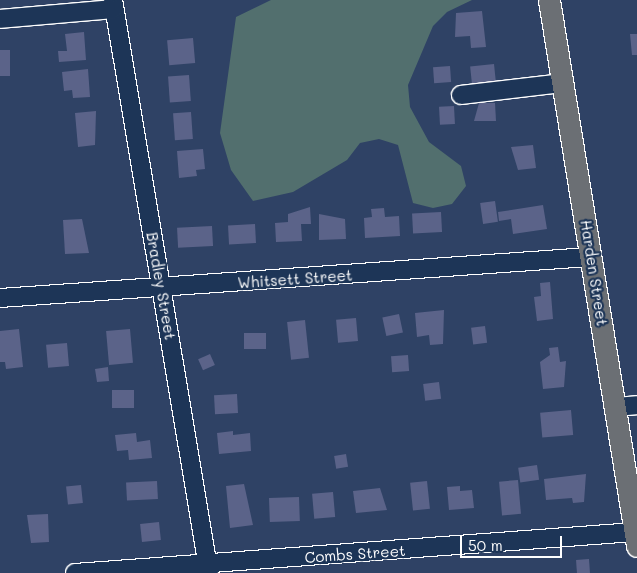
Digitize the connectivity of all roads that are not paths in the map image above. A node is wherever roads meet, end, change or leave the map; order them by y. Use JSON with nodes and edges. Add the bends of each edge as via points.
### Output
{"nodes":[{"id":1,"x":550,"y":0,"type":"edge"},
{"id":2,"x":114,"y":4,"type":"edge"},
{"id":3,"x":0,"y":19,"type":"edge"},
{"id":4,"x":563,"y":83,"type":"junction"},
{"id":5,"x":461,"y":95,"type":"dead end"},
{"id":6,"x":590,"y":257,"type":"junction"},
{"id":7,"x":161,"y":287,"type":"junction"},
{"id":8,"x":0,"y":298,"type":"edge"},
{"id":9,"x":627,"y":406,"type":"edge"},
{"id":10,"x":636,"y":539,"type":"edge"},
{"id":11,"x":208,"y":568,"type":"edge"},
{"id":12,"x":75,"y":573,"type":"edge"}],
"edges":[{"from":1,"to":4,"type":"main road","name":"Harden Street"},
{"from":2,"to":3,"type":"street"},
{"from":2,"to":7,"type":"street","name":"Bradley Street"},
{"from":4,"to":5,"type":"street"},
{"from":4,"to":6,"type":"main road","name":"Harden Street"},
{"from":6,"to":7,"type":"street","name":"Whitsett Street"},
{"from":6,"to":9,"type":"main road","name":"Harden Street"},
{"from":7,"to":8,"type":"street","name":"Whitsett Street"},
{"from":7,"to":11,"type":"street","name":"Bradley Street"},
{"from":9,"to":10,"type":"main road","name":"Harden Street"},
{"from":10,"to":11,"type":"street","name":"Combs Street"},
{"from":11,"to":12,"type":"street","name":"Combs Street"}]}
